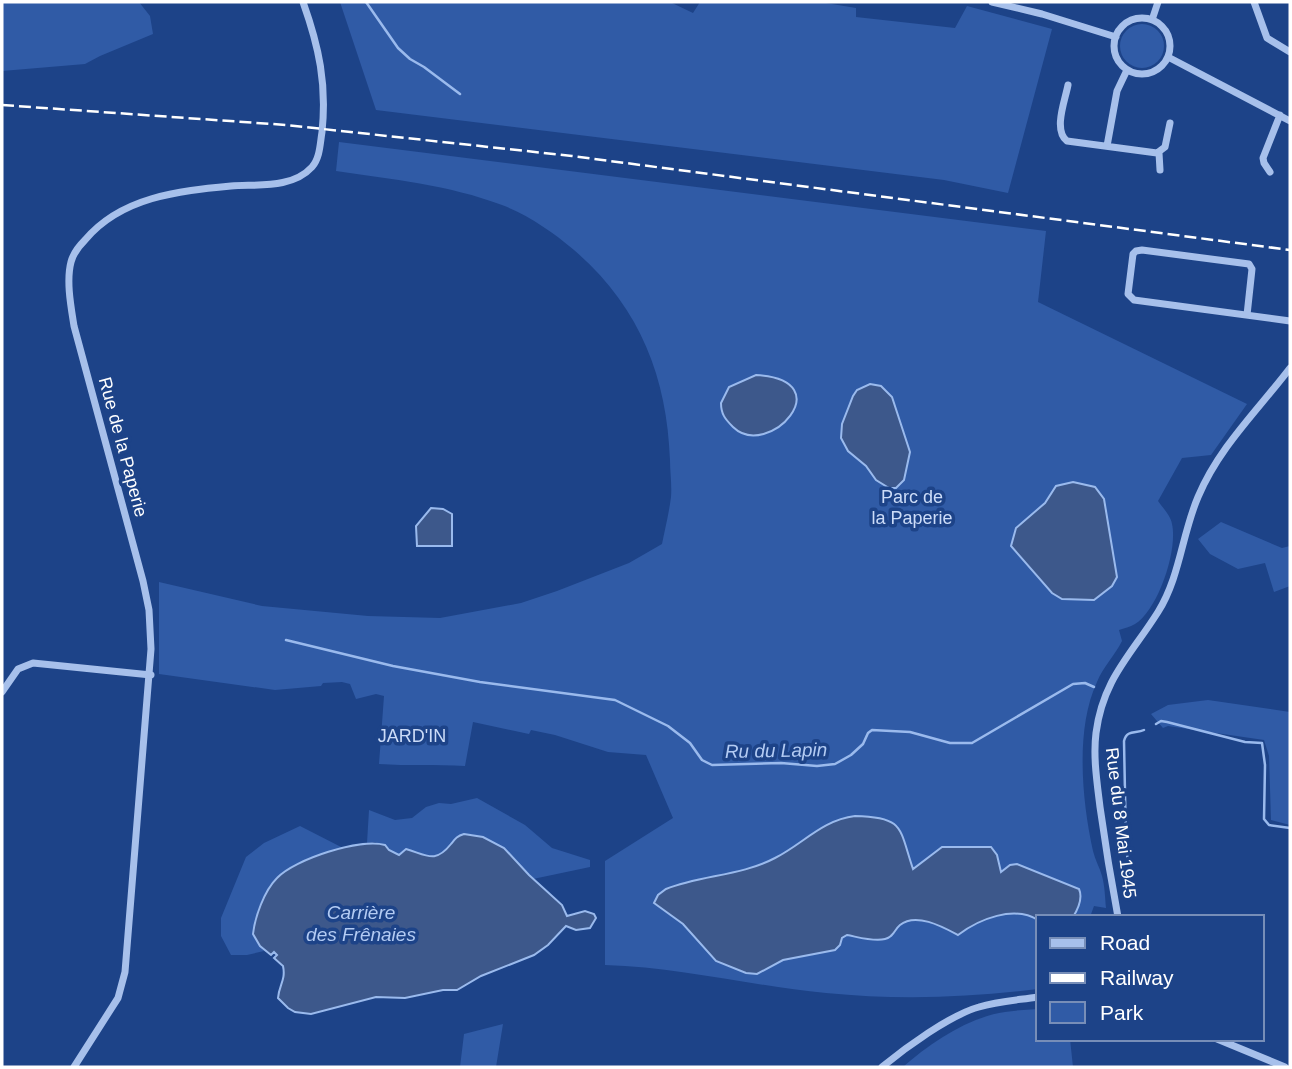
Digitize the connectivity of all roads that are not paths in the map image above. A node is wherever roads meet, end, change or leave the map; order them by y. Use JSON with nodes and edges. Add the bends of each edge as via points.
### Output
{"nodes":[{"id":1,"x":303,"y":2,"type":"edge"},
{"id":2,"x":992,"y":2,"type":"edge"},
{"id":3,"x":1158,"y":2,"type":"edge"},
{"id":4,"x":1254,"y":2,"type":"edge"},
{"id":5,"x":1152,"y":20,"type":"junction"},
{"id":6,"x":1116,"y":37,"type":"junction"},
{"id":7,"x":1290,"y":52,"type":"edge"},
{"id":8,"x":1168,"y":57,"type":"junction"},
{"id":9,"x":1127,"y":69,"type":"junction"},
{"id":10,"x":1068,"y":85,"type":"dead end"},
{"id":11,"x":1280,"y":115,"type":"junction"},
{"id":12,"x":1290,"y":121,"type":"edge"},
{"id":13,"x":1170,"y":123,"type":"dead end"},
{"id":14,"x":1107,"y":146,"type":"junction"},
{"id":15,"x":1158,"y":153,"type":"junction"},
{"id":16,"x":1160,"y":170,"type":"dead end"},
{"id":17,"x":1270,"y":172,"type":"dead end"},
{"id":18,"x":1247,"y":315,"type":"junction"},
{"id":19,"x":1290,"y":321,"type":"edge"},
{"id":20,"x":1290,"y":368,"type":"edge"},
{"id":21,"x":151,"y":675,"type":"junction"},
{"id":22,"x":2,"y":692,"type":"edge"},
{"id":23,"x":1118,"y":915,"type":"edge"},
{"id":24,"x":1036,"y":997,"type":"edge"},
{"id":25,"x":1222,"y":1041,"type":"edge"},
{"id":26,"x":74,"y":1067,"type":"edge"},
{"id":27,"x":882,"y":1067,"type":"edge"},
{"id":28,"x":1285,"y":1067,"type":"edge"}],
"edges":[{"from":1,"to":21,"type":"street","name":"Rue de la Paperie","via":[[320,60],[324,110],[314,164],[293,180],[159,197],[128,206],[102,222],[72,259],[69,277],[74,326],[146,597]]},
{"from":2,"to":6,"type":"street"},
{"from":3,"to":5,"type":"street"},
{"from":4,"to":7,"type":"street","via":[[1266,38]]},
{"from":5,"to":6,"type":"street","via":[[1134,19]]},
{"from":5,"to":8,"type":"street","via":[[1168,35]]},
{"from":6,"to":9,"type":"street","via":[[1117,58]]},
{"from":8,"to":9,"type":"street","via":[[1150,73]]},
{"from":8,"to":11,"type":"street"},
{"from":9,"to":14,"type":"street"},
{"from":10,"to":14,"type":"street","via":[[1059,129],[1063,138]]},
{"from":11,"to":12,"type":"street"},
{"from":11,"to":17,"type":"street","via":[[1263,161]]},
{"from":13,"to":15,"type":"street","via":[[1165,147]]},
{"from":14,"to":15,"type":"street"},
{"from":15,"to":16,"type":"street"},
{"from":18,"to":18,"type":"street","via":[[1250,264],[1142,250],[1133,254],[1131,299]]},
{"from":18,"to":19,"type":"street"},
{"from":20,"to":23,"type":"street","name":"Rue du 8 Mai 1945","via":[[1211,470],[1166,595],[1121,662],[1102,703],[1095,767]]},
{"from":21,"to":22,"type":"street","via":[[33,663],[18,669]]},
{"from":21,"to":26,"type":"street","name":"Rue de la Paperie","via":[[125,972],[118,998]]},
{"from":24,"to":27,"type":"street","via":[[980,1006]]},
{"from":25,"to":28,"type":"street"}]}
